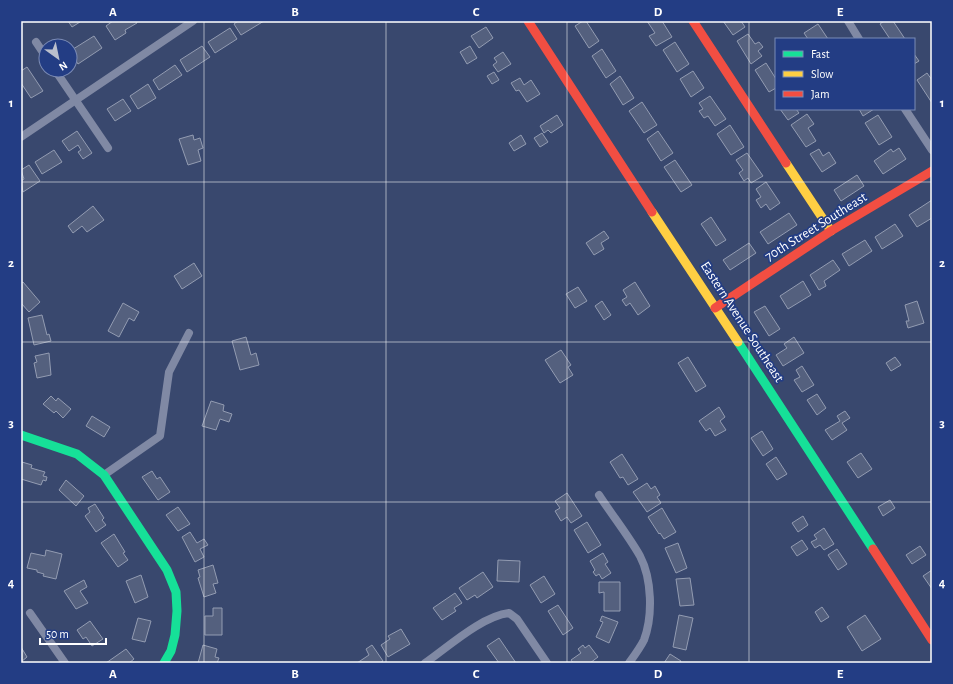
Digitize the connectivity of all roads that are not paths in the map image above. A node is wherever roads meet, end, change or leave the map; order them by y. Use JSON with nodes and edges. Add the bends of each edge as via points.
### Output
{"nodes":[{"id":1,"x":193,"y":21,"type":"edge"},
{"id":2,"x":528,"y":21,"type":"edge"},
{"id":3,"x":693,"y":21,"type":"edge"},
{"id":4,"x":848,"y":21,"type":"edge"},
{"id":5,"x":859,"y":38,"type":"edge"},
{"id":6,"x":36,"y":42,"type":"dead end"},
{"id":7,"x":38,"y":45,"type":"edge"},
{"id":8,"x":60,"y":78,"type":"edge"},
{"id":9,"x":75,"y":100,"type":"junction"},
{"id":10,"x":906,"y":110,"type":"edge"},
{"id":11,"x":21,"y":137,"type":"edge"},
{"id":12,"x":108,"y":148,"type":"dead end"},
{"id":13,"x":932,"y":150,"type":"edge"},
{"id":14,"x":932,"y":171,"type":"edge"},
{"id":15,"x":831,"y":231,"type":"junction"},
{"id":16,"x":715,"y":308,"type":"junction"},
{"id":17,"x":189,"y":333,"type":"dead end"},
{"id":18,"x":21,"y":435,"type":"edge"},
{"id":19,"x":104,"y":475,"type":"junction"},
{"id":20,"x":599,"y":494,"type":"dead end"},
{"id":21,"x":30,"y":613,"type":"dead end"},
{"id":22,"x":932,"y":640,"type":"edge"},
{"id":23,"x":65,"y":663,"type":"edge"},
{"id":24,"x":164,"y":663,"type":"edge"},
{"id":25,"x":425,"y":663,"type":"edge"},
{"id":26,"x":547,"y":663,"type":"edge"},
{"id":27,"x":629,"y":663,"type":"edge"}],
"edges":[{"from":1,"to":9,"type":"street"},
{"from":2,"to":16,"type":"street","name":"Eastern Avenue Southeast"},
{"from":3,"to":15,"type":"street"},
{"from":4,"to":5,"type":"street"},
{"from":6,"to":7,"type":"street"},
{"from":8,"to":9,"type":"street"},
{"from":9,"to":11,"type":"street"},
{"from":9,"to":12,"type":"street"},
{"from":10,"to":13,"type":"street"},
{"from":14,"to":15,"type":"street","name":"70th Street Southeast"},
{"from":15,"to":16,"type":"street","name":"70th Street Southeast"},
{"from":16,"to":22,"type":"street","name":"Eastern Avenue Southeast"},
{"from":17,"to":19,"type":"street","via":[[169,372],[160,436]]},
{"from":18,"to":19,"type":"street","via":[[77,454]]},
{"from":19,"to":24,"type":"street","via":[[166,570],[176,592],[175,635],[171,651]]},
{"from":20,"to":27,"type":"street","via":[[640,557],[647,580],[650,612],[648,627],[643,641]]},
{"from":21,"to":23,"type":"street"},
{"from":25,"to":26,"type":"street","via":[[478,626],[500,614],[509,613],[517,619]]}]}
